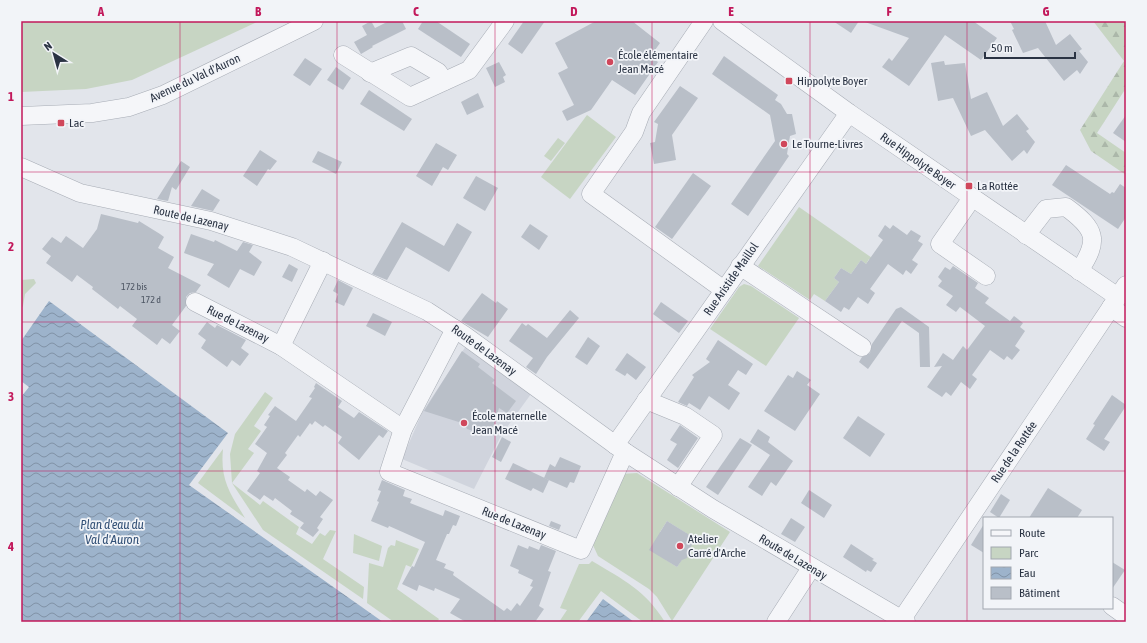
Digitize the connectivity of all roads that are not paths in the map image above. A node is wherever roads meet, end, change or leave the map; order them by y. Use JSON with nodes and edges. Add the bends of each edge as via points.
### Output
{"nodes":[{"id":1,"x":314,"y":21,"type":"edge"},
{"id":2,"x":505,"y":21,"type":"edge"},
{"id":3,"x":704,"y":21,"type":"edge"},
{"id":4,"x":722,"y":21,"type":"edge"},
{"id":5,"x":344,"y":55,"type":"dead end"},
{"id":6,"x":370,"y":74,"type":"junction"},
{"id":7,"x":444,"y":82,"type":"junction"},
{"id":8,"x":849,"y":113,"type":"junction"},
{"id":9,"x":21,"y":116,"type":"edge"},
{"id":10,"x":22,"y":170,"type":"edge"},
{"id":11,"x":972,"y":198,"type":"junction"},
{"id":12,"x":1026,"y":235,"type":"junction"},
{"id":13,"x":323,"y":261,"type":"junction"},
{"id":14,"x":740,"y":266,"type":"junction"},
{"id":15,"x":1079,"y":271,"type":"junction"},
{"id":16,"x":986,"y":276,"type":"dead end"},
{"id":17,"x":724,"y":290,"type":"junction"},
{"id":18,"x":1118,"y":296,"type":"edge"},
{"id":19,"x":195,"y":302,"type":"dead end"},
{"id":20,"x":1126,"y":318,"type":"edge"},
{"id":21,"x":455,"y":329,"type":"junction"},
{"id":22,"x":281,"y":346,"type":"junction"},
{"id":23,"x":862,"y":347,"type":"dead end"},
{"id":24,"x":646,"y":400,"type":"junction"},
{"id":25,"x":403,"y":429,"type":"junction"},
{"id":26,"x":620,"y":449,"type":"junction"},
{"id":27,"x":678,"y":487,"type":"junction"},
{"id":28,"x":811,"y":568,"type":"junction"},
{"id":29,"x":1113,"y":607,"type":"edge"},
{"id":30,"x":1126,"y":616,"type":"edge"},
{"id":31,"x":904,"y":621,"type":"edge"},
{"id":32,"x":776,"y":622,"type":"edge"}],
"edges":[{"from":1,"to":9,"type":"street","name":"Avenue du Val d'Auron","via":[[163,95],[128,107],[92,114]]},
{"from":2,"to":7,"type":"street","via":[[468,70]]},
{"from":3,"to":17,"type":"street","via":[[640,113],[634,132],[591,194]]},
{"from":4,"to":8,"type":"street","name":"Rue Hippolyte Boyer"},
{"from":5,"to":6,"type":"street"},
{"from":6,"to":7,"type":"street","via":[[410,97]]},
{"from":6,"to":7,"type":"street","via":[[411,56],[438,72]]},
{"from":8,"to":11,"type":"street","name":"Rue Hippolyte Boyer"},
{"from":8,"to":14,"type":"street","name":"Rue Aristide Maillol"},
{"from":10,"to":13,"type":"street","name":"Route de Lazenay","via":[[80,193],[211,221]]},
{"from":11,"to":12,"type":"street","name":"Rue Hippolyte Boyer"},
{"from":11,"to":16,"type":"street","via":[[940,244]]},
{"from":12,"to":15,"type":"street","name":"Rue Hippolyte Boyer"},
{"from":12,"to":15,"type":"street","via":[[1046,208],[1066,207],[1083,219],[1092,230],[1094,240],[1090,253]]},
{"from":13,"to":21,"type":"street","name":"Route de Lazenay","via":[[428,310]]},
{"from":13,"to":22,"type":"street","name":"Rue de Lazenay"},
{"from":14,"to":17,"type":"street","name":"Rue Aristide Maillol"},
{"from":14,"to":23,"type":"street"},
{"from":15,"to":18,"type":"street","name":"Rue Hippolyte Boyer"},
{"from":17,"to":24,"type":"street","name":"Rue Aristide Maillol"},
{"from":18,"to":20,"type":"street","name":"Rue Hippolyte Boyer"},
{"from":18,"to":31,"type":"street","name":"Rue de la Rottée"},
{"from":19,"to":22,"type":"street","name":"Rue de Lazenay"},
{"from":21,"to":25,"type":"street","name":"Rue de Lazenay"},
{"from":21,"to":26,"type":"street","name":"Route de Lazenay"},
{"from":22,"to":25,"type":"street","name":"Rue de Lazenay"},
{"from":24,"to":26,"type":"street","name":"Rue Aristide Maillol"},
{"from":24,"to":27,"type":"street","via":[[685,416],[713,435]]},
{"from":25,"to":26,"type":"street","name":"Rue de Lazenay","via":[[389,472],[581,550]]},
{"from":26,"to":27,"type":"street","name":"Route de Lazenay"},
{"from":27,"to":28,"type":"street","name":"Route de Lazenay"},
{"from":28,"to":31,"type":"street","name":"Route de Lazenay"},
{"from":28,"to":32,"type":"street"},
{"from":29,"to":30,"type":"street"}]}
